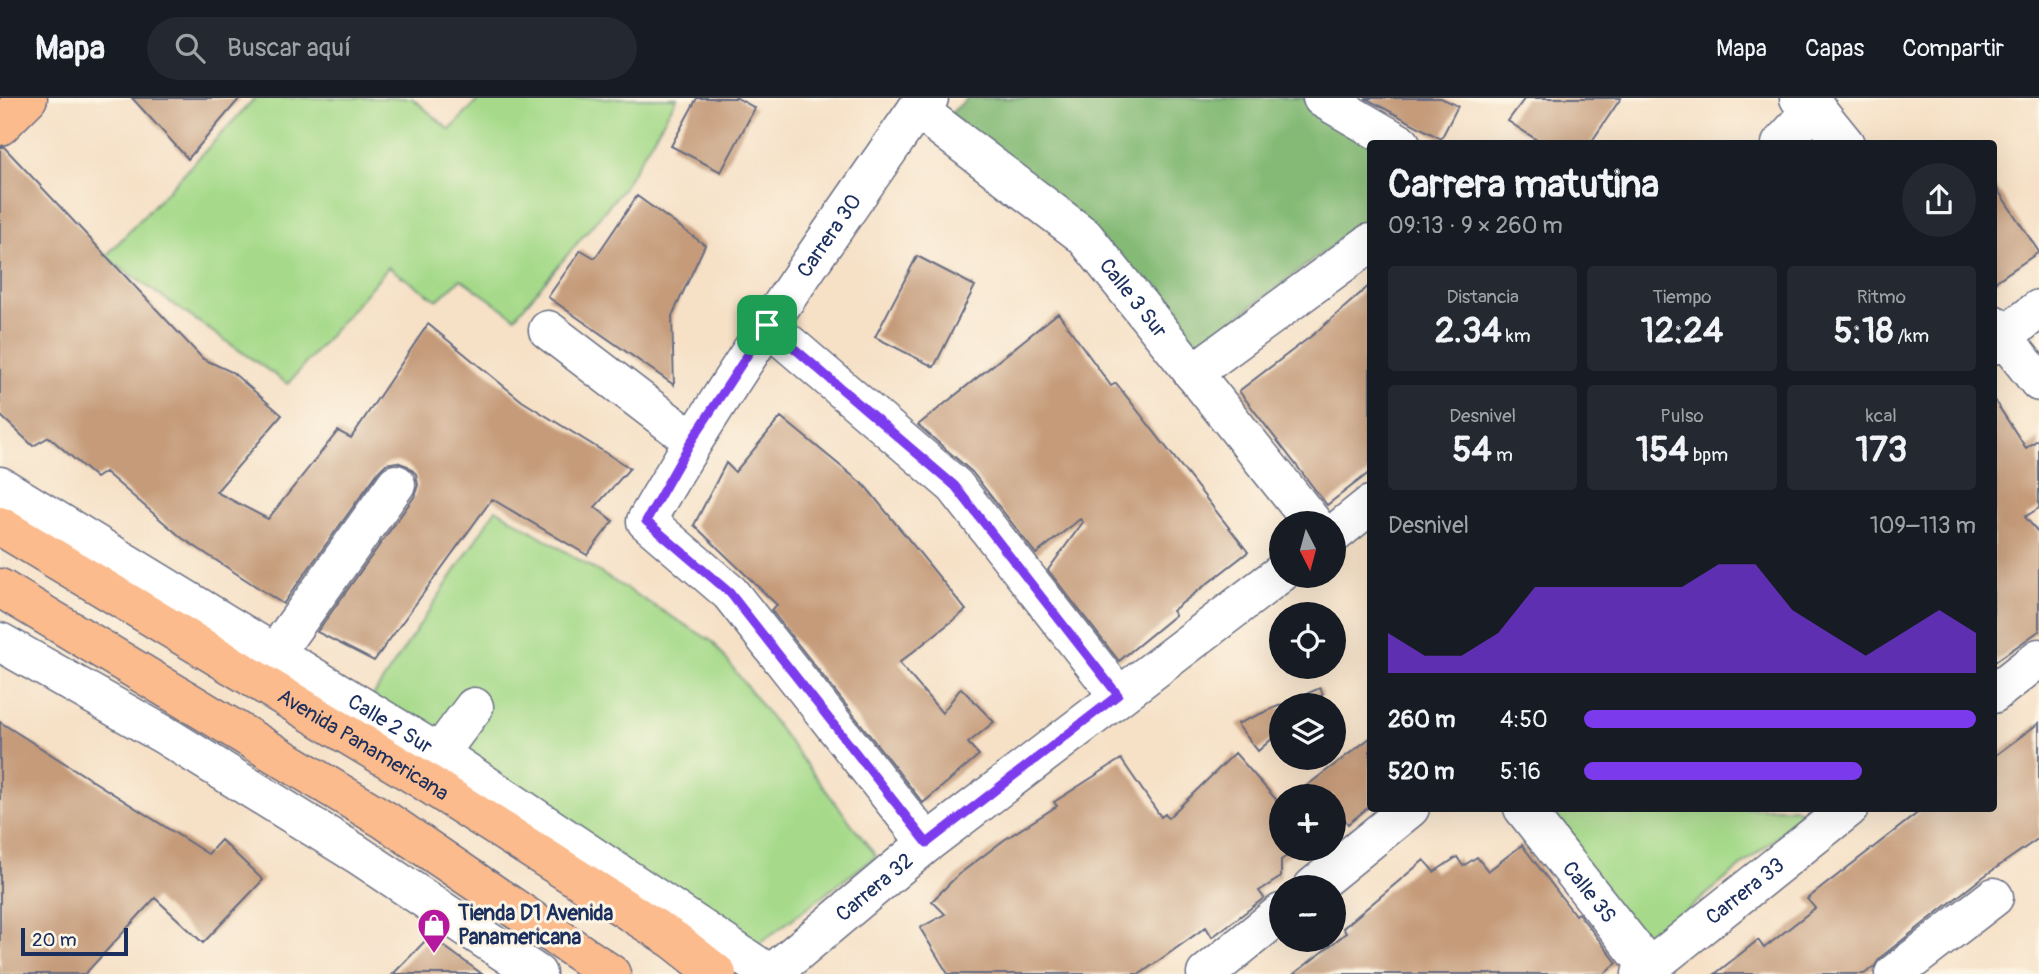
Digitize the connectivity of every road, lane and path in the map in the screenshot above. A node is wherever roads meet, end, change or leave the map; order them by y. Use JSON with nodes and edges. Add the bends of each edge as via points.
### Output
{"nodes":[{"id":1,"x":28,"y":98,"type":"edge"},
{"id":2,"x":1322,"y":98,"type":"edge"},
{"id":3,"x":1807,"y":102,"type":"edge"},
{"id":4,"x":923,"y":104,"type":"edge"},
{"id":5,"x":0,"y":126,"type":"edge"},
{"id":6,"x":1394,"y":140,"type":"edge"},
{"id":7,"x":1783,"y":140,"type":"edge"},
{"id":8,"x":1841,"y":140,"type":"edge"},
{"id":9,"x":1367,"y":246,"type":"edge"},
{"id":10,"x":2039,"y":309,"type":"edge"},
{"id":11,"x":767,"y":325,"type":"junction"},
{"id":12,"x":548,"y":330,"type":"dead end"},
{"id":13,"x":1997,"y":336,"type":"edge"},
{"id":14,"x":1193,"y":373,"type":"junction"},
{"id":15,"x":2039,"y":382,"type":"edge"},
{"id":16,"x":692,"y":440,"type":"junction"},
{"id":17,"x":396,"y":484,"type":"dead end"},
{"id":18,"x":0,"y":486,"type":"edge"},
{"id":19,"x":1367,"y":507,"type":"edge"},
{"id":20,"x":1303,"y":511,"type":"edge"},
{"id":21,"x":1346,"y":524,"type":"edge"},
{"id":22,"x":0,"y":526,"type":"edge"},
{"id":23,"x":1269,"y":582,"type":"edge"},
{"id":24,"x":0,"y":588,"type":"edge"},
{"id":25,"x":0,"y":642,"type":"edge"},
{"id":26,"x":275,"y":653,"type":"junction"},
{"id":27,"x":2039,"y":658,"type":"edge"},
{"id":28,"x":1997,"y":691,"type":"edge"},
{"id":29,"x":1118,"y":695,"type":"junction"},
{"id":30,"x":474,"y":707,"type":"dead end"},
{"id":31,"x":430,"y":766,"type":"junction"},
{"id":32,"x":1405,"y":812,"type":"edge"},
{"id":33,"x":1526,"y":812,"type":"edge"},
{"id":34,"x":1844,"y":812,"type":"edge"},
{"id":35,"x":927,"y":843,"type":"junction"},
{"id":36,"x":1328,"y":875,"type":"edge"},
{"id":37,"x":1994,"y":897,"type":"dead end"},
{"id":38,"x":1269,"y":923,"type":"edge"},
{"id":39,"x":1648,"y":972,"type":"edge"},
{"id":40,"x":537,"y":974,"type":"edge"},
{"id":41,"x":611,"y":974,"type":"edge"},
{"id":42,"x":717,"y":974,"type":"edge"},
{"id":43,"x":770,"y":974,"type":"edge"},
{"id":44,"x":1206,"y":974,"type":"edge"},
{"id":45,"x":1894,"y":974,"type":"edge"}],
"edges":[{"from":1,"to":5,"type":"main road"},
{"from":2,"to":6,"type":"street"},
{"from":3,"to":7,"type":"street"},
{"from":3,"to":8,"type":"street"},
{"from":4,"to":11,"type":"street","name":"Carrera 30"},
{"from":4,"to":14,"type":"street","name":"Calle 3 Sur","via":[[1084,236]]},
{"from":9,"to":14,"type":"street"},
{"from":10,"to":13,"type":"street"},
{"from":11,"to":16,"type":"street","name":"Carrera 30"},
{"from":11,"to":29,"type":"street","via":[[955,486]]},
{"from":12,"to":16,"type":"street"},
{"from":13,"to":15,"type":"street"},
{"from":14,"to":20,"type":"street","name":"Calle 3 Sur"},
{"from":16,"to":35,"type":"street","name":"Carrera 30","via":[[646,521],[730,593]]},
{"from":17,"to":26,"type":"street"},
{"from":18,"to":26,"type":"street","name":"Calle 2 Sur"},
{"from":19,"to":21,"type":"street"},
{"from":22,"to":31,"type":"main road","name":"Avenida Panamericana"},
{"from":23,"to":29,"type":"street","name":"Carrera 32"},
{"from":24,"to":41,"type":"main road","via":[[385,820]]},
{"from":25,"to":40,"type":"street","via":[[166,736],[358,854]]},
{"from":26,"to":31,"type":"street","name":"Calle 2 Sur"},
{"from":27,"to":28,"type":"street"},
{"from":29,"to":35,"type":"street","name":"Carrera 32"},
{"from":30,"to":31,"type":"street"},
{"from":31,"to":42,"type":"main road","name":"Avenida Panamericana"},
{"from":31,"to":43,"type":"street","name":"Calle 2 Sur"},
{"from":32,"to":36,"type":"street"},
{"from":33,"to":39,"type":"street","name":"Calle 3S"},
{"from":34,"to":39,"type":"street","name":"Carrera 33"},
{"from":35,"to":43,"type":"street","name":"Carrera 32"},
{"from":37,"to":45,"type":"street"},
{"from":38,"to":44,"type":"street"}]}
